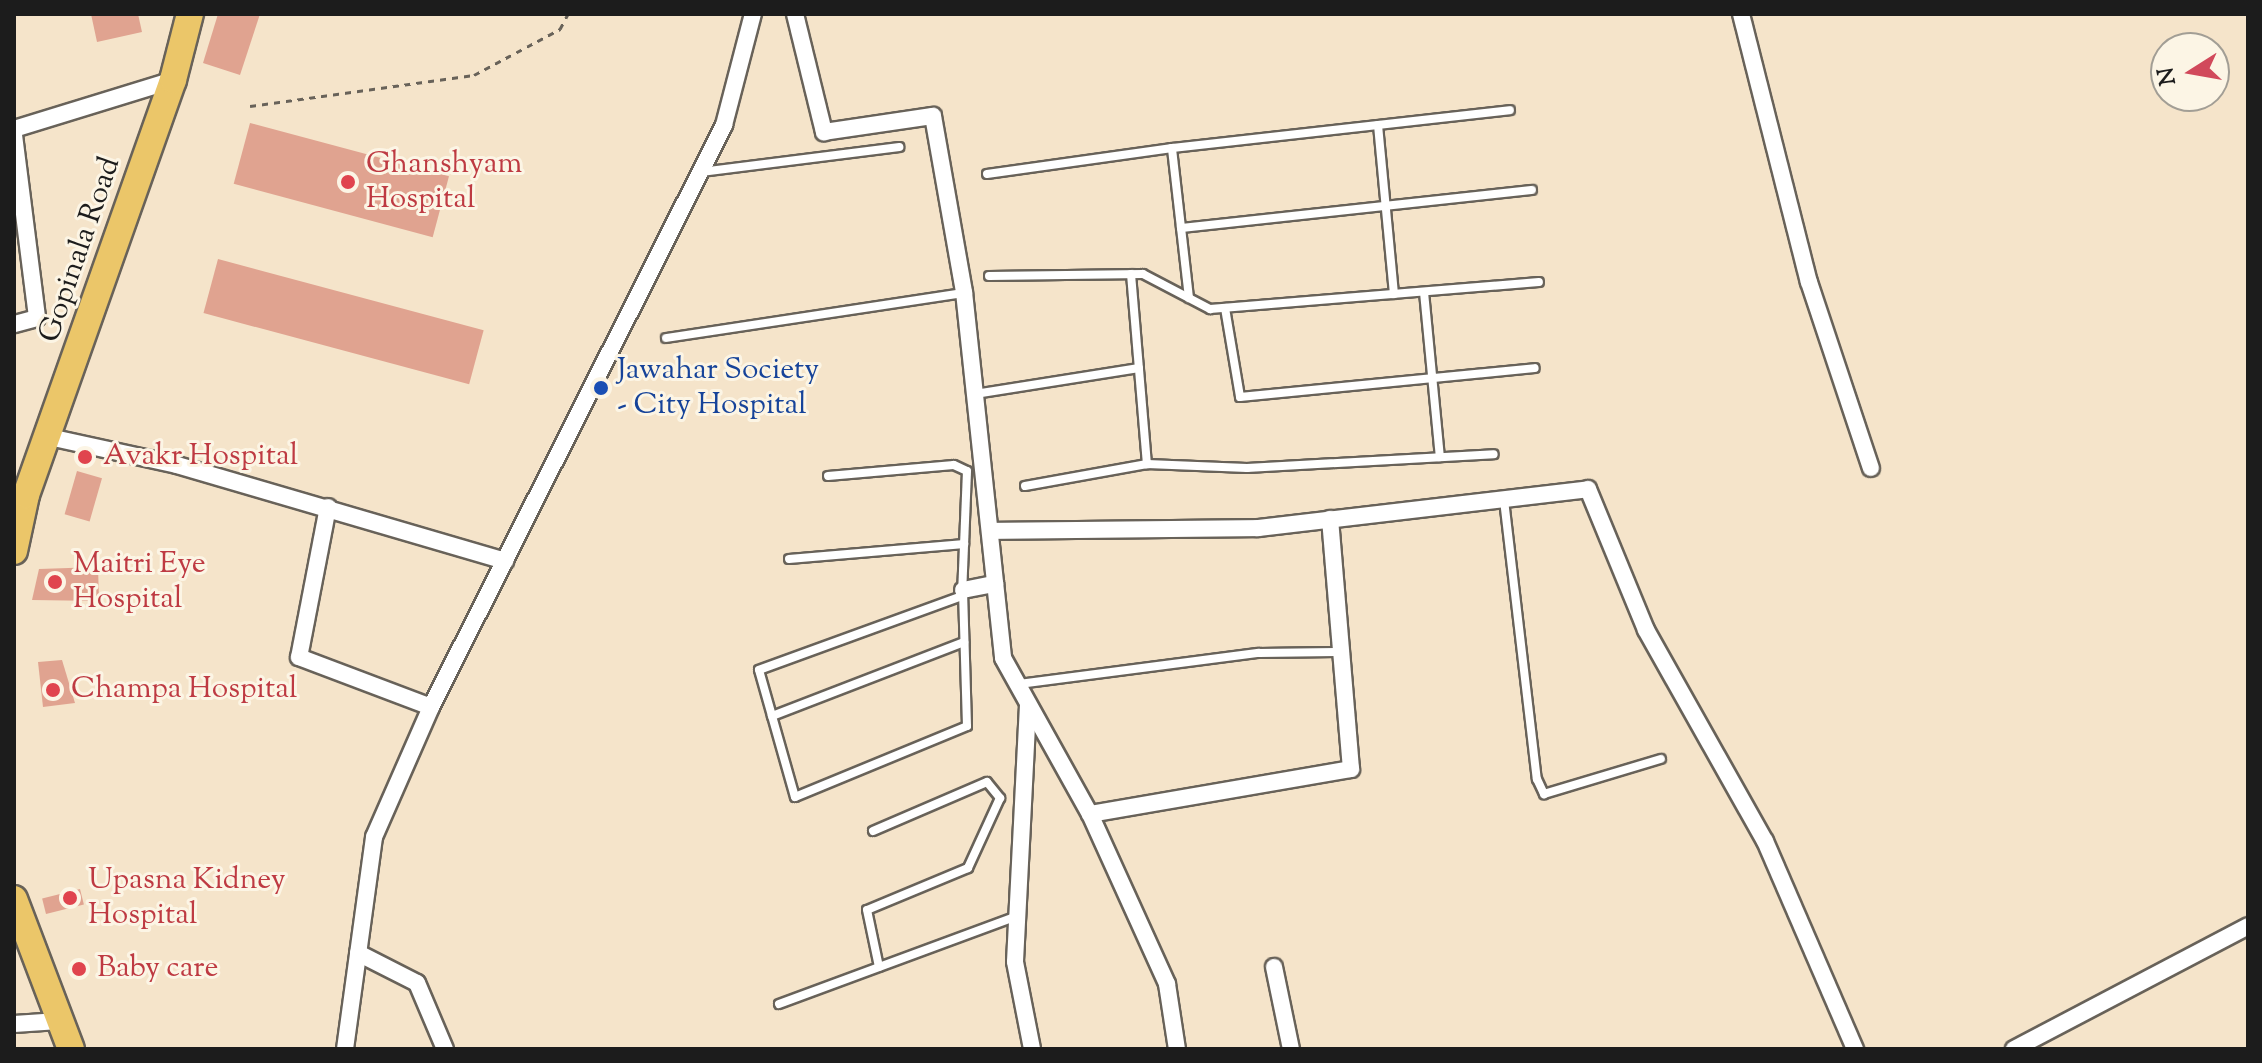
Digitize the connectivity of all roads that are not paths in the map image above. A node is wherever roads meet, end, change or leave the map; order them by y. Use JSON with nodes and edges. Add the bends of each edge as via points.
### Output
{"nodes":[{"id":1,"x":190,"y":14,"type":"edge"},
{"id":2,"x":753,"y":14,"type":"edge"},
{"id":3,"x":795,"y":14,"type":"edge"},
{"id":4,"x":1741,"y":14,"type":"edge"},
{"id":5,"x":173,"y":80,"type":"junction"},
{"id":6,"x":1510,"y":110,"type":"dead end"},
{"id":7,"x":1378,"y":125,"type":"junction"},
{"id":8,"x":14,"y":129,"type":"edge"},
{"id":9,"x":14,"y":135,"type":"edge"},
{"id":10,"x":899,"y":147,"type":"dead end"},
{"id":11,"x":1172,"y":148,"type":"junction"},
{"id":12,"x":700,"y":172,"type":"junction"},
{"id":13,"x":987,"y":174,"type":"dead end"},
{"id":14,"x":1532,"y":190,"type":"dead end"},
{"id":15,"x":1386,"y":206,"type":"junction"},
{"id":16,"x":1181,"y":228,"type":"junction"},
{"id":17,"x":31,"y":240,"type":"junction"},
{"id":18,"x":14,"y":245,"type":"edge"},
{"id":19,"x":1131,"y":274,"type":"junction"},
{"id":20,"x":989,"y":276,"type":"dead end"},
{"id":21,"x":1539,"y":282,"type":"dead end"},
{"id":22,"x":964,"y":292,"type":"junction"},
{"id":23,"x":1424,"y":292,"type":"junction"},
{"id":24,"x":1394,"y":294,"type":"junction"},
{"id":25,"x":1189,"y":298,"type":"junction"},
{"id":26,"x":1225,"y":308,"type":"junction"},
{"id":27,"x":14,"y":324,"type":"edge"},
{"id":28,"x":666,"y":338,"type":"dead end"},
{"id":29,"x":1139,"y":368,"type":"junction"},
{"id":30,"x":1535,"y":368,"type":"dead end"},
{"id":31,"x":1432,"y":378,"type":"junction"},
{"id":32,"x":975,"y":394,"type":"junction"},
{"id":33,"x":49,"y":437,"type":"junction"},
{"id":34,"x":1494,"y":454,"type":"dead end"},
{"id":35,"x":1440,"y":457,"type":"junction"},
{"id":36,"x":1147,"y":464,"type":"junction"},
{"id":37,"x":1871,"y":468,"type":"dead end"},
{"id":38,"x":828,"y":476,"type":"dead end"},
{"id":39,"x":1025,"y":486,"type":"dead end"},
{"id":40,"x":1504,"y":499,"type":"junction"},
{"id":41,"x":328,"y":507,"type":"junction"},
{"id":42,"x":1330,"y":519,"type":"junction"},
{"id":43,"x":990,"y":531,"type":"junction"},
{"id":44,"x":964,"y":544,"type":"junction"},
{"id":45,"x":14,"y":551,"type":"edge"},
{"id":46,"x":789,"y":559,"type":"dead end"},
{"id":47,"x":505,"y":561,"type":"junction"},
{"id":48,"x":995,"y":584,"type":"junction"},
{"id":49,"x":963,"y":590,"type":"junction"},
{"id":50,"x":964,"y":642,"type":"junction"},
{"id":51,"x":1336,"y":652,"type":"junction"},
{"id":52,"x":1018,"y":684,"type":"junction"},
{"id":53,"x":1028,"y":703,"type":"junction"},
{"id":54,"x":431,"y":707,"type":"junction"},
{"id":55,"x":772,"y":716,"type":"junction"},
{"id":56,"x":1661,"y":759,"type":"dead end"},
{"id":57,"x":1090,"y":814,"type":"junction"},
{"id":58,"x":873,"y":831,"type":"dead end"},
{"id":59,"x":14,"y":899,"type":"edge"},
{"id":60,"x":1018,"y":915,"type":"junction"},
{"id":61,"x":2248,"y":926,"type":"edge"},
{"id":62,"x":21,"y":945,"type":"edge"},
{"id":63,"x":358,"y":953,"type":"junction"},
{"id":64,"x":879,"y":967,"type":"junction"},
{"id":65,"x":1274,"y":967,"type":"dead end"},
{"id":66,"x":779,"y":1004,"type":"dead end"},
{"id":67,"x":59,"y":1021,"type":"junction"},
{"id":68,"x":14,"y":1024,"type":"edge"},
{"id":69,"x":71,"y":1049,"type":"edge"},
{"id":70,"x":345,"y":1049,"type":"edge"},
{"id":71,"x":445,"y":1049,"type":"edge"},
{"id":72,"x":1032,"y":1049,"type":"edge"},
{"id":73,"x":1177,"y":1049,"type":"edge"},
{"id":74,"x":1291,"y":1049,"type":"edge"},
{"id":75,"x":1855,"y":1049,"type":"edge"},
{"id":76,"x":2014,"y":1049,"type":"edge"}],
"edges":[{"from":1,"to":5,"type":"main road","name":"Gopinala Road"},
{"from":2,"to":12,"type":"street","via":[[724,125]]},
{"from":3,"to":22,"type":"street","via":[[824,132],[933,116]]},
{"from":4,"to":37,"type":"street","via":[[1809,282]]},
{"from":5,"to":8,"type":"street"},
{"from":5,"to":33,"type":"main road","name":"Gopinala Road"},
{"from":6,"to":7,"type":"lane"},
{"from":7,"to":11,"type":"lane"},
{"from":7,"to":15,"type":"lane"},
{"from":9,"to":17,"type":"street"},
{"from":10,"to":12,"type":"lane"},
{"from":11,"to":13,"type":"lane"},
{"from":11,"to":16,"type":"lane"},
{"from":12,"to":47,"type":"street"},
{"from":14,"to":15,"type":"lane"},
{"from":15,"to":16,"type":"lane"},
{"from":15,"to":24,"type":"lane"},
{"from":16,"to":25,"type":"lane"},
{"from":17,"to":18,"type":"street"},
{"from":17,"to":27,"type":"street","via":[[37,318]]},
{"from":19,"to":20,"type":"lane"},
{"from":19,"to":25,"type":"lane"},
{"from":19,"to":29,"type":"lane"},
{"from":21,"to":23,"type":"lane"},
{"from":22,"to":28,"type":"lane"},
{"from":22,"to":32,"type":"street"},
{"from":23,"to":24,"type":"lane"},
{"from":23,"to":31,"type":"lane"},
{"from":24,"to":26,"type":"lane"},
{"from":25,"to":26,"type":"lane"},
{"from":26,"to":31,"type":"lane","via":[[1240,397]]},
{"from":29,"to":32,"type":"lane"},
{"from":29,"to":36,"type":"lane"},
{"from":30,"to":31,"type":"lane"},
{"from":31,"to":35,"type":"lane"},
{"from":32,"to":43,"type":"street"},
{"from":33,"to":41,"type":"street"},
{"from":33,"to":45,"type":"main road","name":"Gopinala Road"},
{"from":34,"to":35,"type":"lane"},
{"from":35,"to":36,"type":"lane","via":[[1247,468]]},
{"from":36,"to":39,"type":"lane"},
{"from":38,"to":44,"type":"lane","via":[[954,465],[967,471]]},
{"from":40,"to":42,"type":"street"},
{"from":40,"to":56,"type":"lane","via":[[1544,794]]},
{"from":40,"to":75,"type":"street","via":[[1588,489],[1646,630],[1765,841]]},
{"from":41,"to":47,"type":"street"},
{"from":41,"to":54,"type":"street","via":[[299,657]]},
{"from":42,"to":43,"type":"street","via":[[1258,528]]},
{"from":42,"to":51,"type":"street"},
{"from":43,"to":48,"type":"street"},
{"from":44,"to":46,"type":"lane"},
{"from":44,"to":49,"type":"lane"},
{"from":47,"to":54,"type":"street"},
{"from":48,"to":49,"type":"street"},
{"from":48,"to":52,"type":"street","via":[[1003,658]]},
{"from":49,"to":50,"type":"lane"},
{"from":49,"to":55,"type":"lane","via":[[759,670]]},
{"from":50,"to":55,"type":"lane"},
{"from":50,"to":55,"type":"lane","via":[[967,726],[795,797]]},
{"from":51,"to":52,"type":"lane","via":[[1259,653]]},
{"from":51,"to":57,"type":"street","via":[[1351,769]]},
{"from":52,"to":53,"type":"street"},
{"from":53,"to":57,"type":"street"},
{"from":53,"to":60,"type":"street"},
{"from":54,"to":63,"type":"street","via":[[374,837]]},
{"from":57,"to":73,"type":"street","via":[[1167,984]]},
{"from":58,"to":64,"type":"lane","via":[[987,782],[1000,798],[968,868],[867,910]]},
{"from":59,"to":62,"type":"main road"},
{"from":60,"to":64,"type":"lane"},
{"from":60,"to":72,"type":"street","via":[[1015,962]]},
{"from":61,"to":76,"type":"street"},
{"from":62,"to":67,"type":"main road"},
{"from":63,"to":70,"type":"street"},
{"from":63,"to":71,"type":"street","via":[[417,983]]},
{"from":64,"to":66,"type":"lane"},
{"from":65,"to":74,"type":"street"},
{"from":67,"to":68,"type":"street"},
{"from":67,"to":69,"type":"main road"}]}
